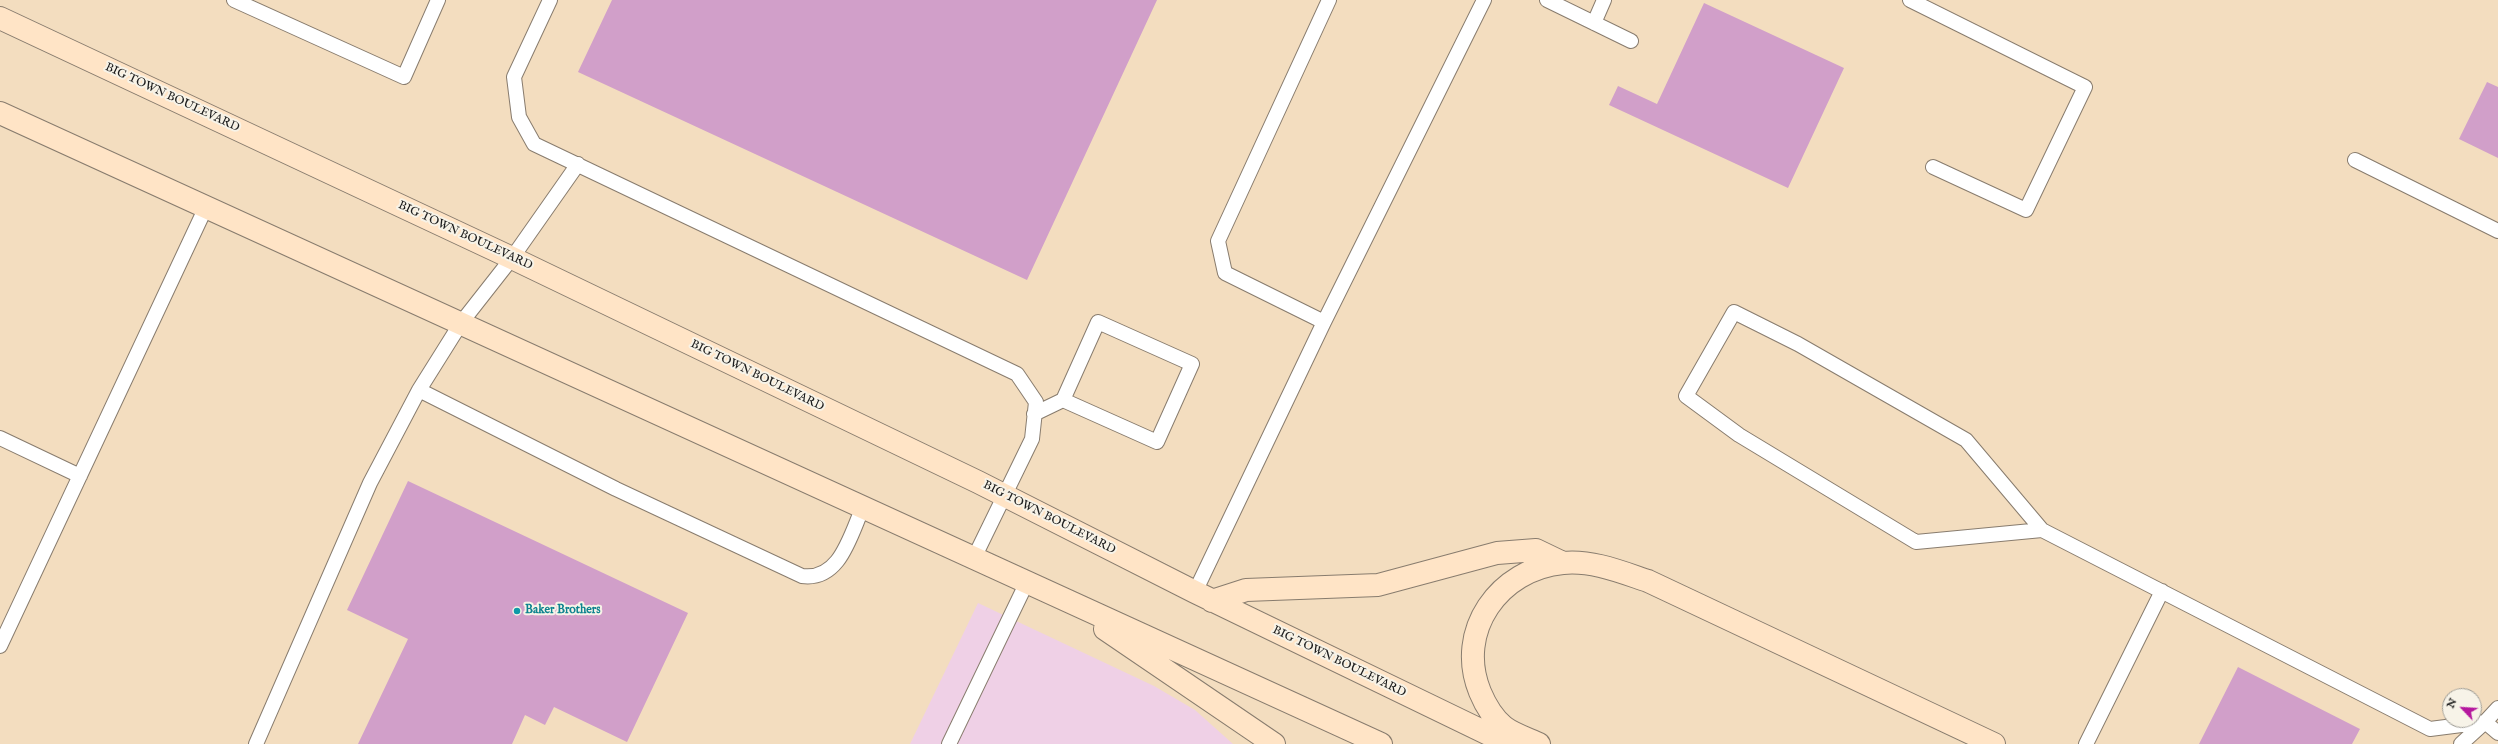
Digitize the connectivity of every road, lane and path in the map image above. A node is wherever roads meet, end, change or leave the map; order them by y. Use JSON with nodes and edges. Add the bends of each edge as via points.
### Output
{"nodes":[{"id":1,"x":234,"y":0,"type":"edge"},
{"id":2,"x":438,"y":0,"type":"edge"},
{"id":3,"x":550,"y":0,"type":"edge"},
{"id":4,"x":1329,"y":0,"type":"edge"},
{"id":5,"x":1484,"y":0,"type":"edge"},
{"id":6,"x":1547,"y":0,"type":"edge"},
{"id":7,"x":1604,"y":0,"type":"edge"},
{"id":8,"x":1910,"y":0,"type":"edge"},
{"id":9,"x":0,"y":18,"type":"edge"},
{"id":10,"x":1594,"y":23,"type":"junction"},
{"id":11,"x":1631,"y":41,"type":"dead end"},
{"id":12,"x":0,"y":113,"type":"edge"},
{"id":13,"x":2355,"y":160,"type":"dead end"},
{"id":14,"x":578,"y":164,"type":"junction"},
{"id":15,"x":1933,"y":168,"type":"dead end"},
{"id":16,"x":206,"y":207,"type":"junction"},
{"id":17,"x":2498,"y":231,"type":"edge"},
{"id":18,"x":512,"y":258,"type":"junction"},
{"id":19,"x":1324,"y":322,"type":"junction"},
{"id":20,"x":461,"y":323,"type":"junction"},
{"id":21,"x":419,"y":390,"type":"junction"},
{"id":22,"x":1063,"y":400,"type":"junction"},
{"id":23,"x":1034,"y":414,"type":"junction"},
{"id":24,"x":0,"y":438,"type":"edge"},
{"id":25,"x":80,"y":476,"type":"junction"},
{"id":26,"x":1004,"y":495,"type":"junction"},
{"id":27,"x":863,"y":507,"type":"junction"},
{"id":28,"x":2042,"y":530,"type":"junction"},
{"id":29,"x":974,"y":558,"type":"junction"},
{"id":30,"x":1563,"y":563,"type":"junction"},
{"id":31,"x":1027,"y":582,"type":"junction"},
{"id":32,"x":2162,"y":591,"type":"junction"},
{"id":33,"x":1053,"y":594,"type":"junction"},
{"id":34,"x":1203,"y":596,"type":"junction"},
{"id":35,"x":0,"y":646,"type":"edge"},
{"id":36,"x":2498,"y":708,"type":"edge"},
{"id":37,"x":2485,"y":722,"type":"junction"},
{"id":38,"x":2498,"y":733,"type":"edge"},
{"id":39,"x":256,"y":744,"type":"edge"},
{"id":40,"x":949,"y":744,"type":"edge"},
{"id":41,"x":1274,"y":744,"type":"edge"},
{"id":42,"x":1381,"y":744,"type":"edge"},
{"id":43,"x":1510,"y":744,"type":"edge"},
{"id":44,"x":1539,"y":744,"type":"edge"},
{"id":45,"x":1994,"y":744,"type":"edge"},
{"id":46,"x":2086,"y":744,"type":"edge"},
{"id":47,"x":2461,"y":744,"type":"edge"}],
"edges":[{"from":1,"to":2,"type":"lane","via":[[404,77]]},
{"from":3,"to":14,"type":"lane","via":[[514,77],[518,117],[534,144]]},
{"from":4,"to":19,"type":"lane","via":[[1218,241],[1225,273]]},
{"from":5,"to":19,"type":"lane"},
{"from":6,"to":10,"type":"lane"},
{"from":7,"to":10,"type":"lane"},
{"from":8,"to":15,"type":"lane","via":[[2085,86],[2026,210]]},
{"from":9,"to":18,"type":"main road","name":"BIG TOWN BOULEVARD"},
{"from":10,"to":11,"type":"lane"},
{"from":12,"to":16,"type":"main road"},
{"from":13,"to":17,"type":"lane"},
{"from":14,"to":18,"type":"lane"},
{"from":14,"to":23,"type":"lane","via":[[1017,374],[1036,402]]},
{"from":16,"to":20,"type":"main road"},
{"from":16,"to":25,"type":"lane"},
{"from":18,"to":20,"type":"lane"},
{"from":18,"to":26,"type":"main road","name":"BIG TOWN BOULEVARD"},
{"from":19,"to":34,"type":"lane"},
{"from":20,"to":21,"type":"lane"},
{"from":20,"to":27,"type":"main road"},
{"from":21,"to":27,"type":"lane","via":[[616,489],[802,576],[813,578],[832,569],[846,546]]},
{"from":21,"to":39,"type":"lane","via":[[370,483]]},
{"from":22,"to":22,"type":"lane","via":[[1157,442],[1192,364],[1098,322]]},
{"from":22,"to":23,"type":"lane"},
{"from":23,"to":26,"type":"lane","via":[[1032,439]]},
{"from":24,"to":25,"type":"lane"},
{"from":25,"to":35,"type":"lane"},
{"from":26,"to":29,"type":"lane"},
{"from":26,"to":34,"type":"main road","name":"BIG TOWN BOULEVARD"},
{"from":27,"to":29,"type":"main road"},
{"from":28,"to":28,"type":"lane","via":[[1916,542],[1739,435],[1686,396],[1734,312],[1798,344],[1966,440]]},
{"from":28,"to":32,"type":"lane"},
{"from":29,"to":31,"type":"main road"},
{"from":30,"to":34,"type":"main road","via":[[1536,550],[1497,553],[1378,585],[1246,590]]},
{"from":30,"to":44,"type":"main road","via":[[1516,579],[1496,594],[1479,626],[1472,656],[1473,675],[1485,704],[1503,726]]},
{"from":30,"to":45,"type":"main road","via":[[1604,566],[1648,581]]},
{"from":31,"to":33,"type":"main road"},
{"from":31,"to":40,"type":"lane"},
{"from":32,"to":37,"type":"lane","via":[[2430,729]]},
{"from":32,"to":46,"type":"lane"},
{"from":33,"to":41,"type":"main road"},
{"from":33,"to":42,"type":"main road"},
{"from":34,"to":43,"type":"main road","name":"BIG TOWN BOULEVARD"},
{"from":36,"to":37,"type":"lane"},
{"from":37,"to":38,"type":"lane"},
{"from":37,"to":47,"type":"lane"}]}
